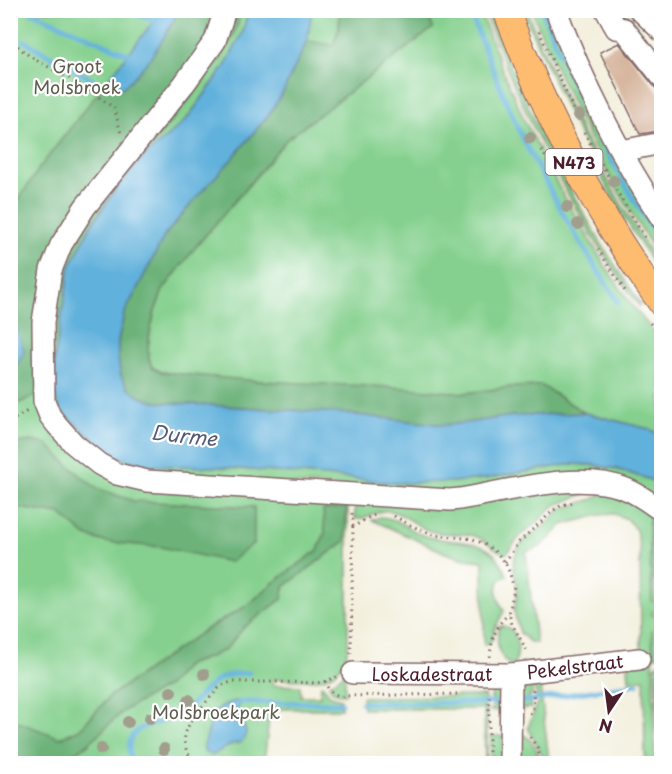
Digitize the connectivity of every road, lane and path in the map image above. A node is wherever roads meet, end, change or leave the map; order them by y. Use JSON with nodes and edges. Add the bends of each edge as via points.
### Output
{"nodes":[{"id":1,"x":225,"y":10,"type":"edge"},
{"id":2,"x":506,"y":10,"type":"edge"},
{"id":3,"x":555,"y":10,"type":"edge"},
{"id":4,"x":640,"y":10,"type":"edge"},
{"id":5,"x":611,"y":19,"type":"edge"},
{"id":6,"x":662,"y":31,"type":"edge"},
{"id":7,"x":10,"y":37,"type":"edge"},
{"id":8,"x":662,"y":77,"type":"edge"},
{"id":9,"x":123,"y":141,"type":"dead end"},
{"id":10,"x":662,"y":143,"type":"edge"},
{"id":11,"x":621,"y":151,"type":"junction"},
{"id":12,"x":662,"y":219,"type":"edge"},
{"id":13,"x":662,"y":304,"type":"edge"},
{"id":14,"x":580,"y":500,"type":"dead end"},
{"id":15,"x":662,"y":511,"type":"edge"},
{"id":16,"x":387,"y":514,"type":"dead end"},
{"id":17,"x":380,"y":515,"type":"dead end"},
{"id":18,"x":505,"y":562,"type":"junction"},
{"id":19,"x":639,"y":659,"type":"dead end"},
{"id":20,"x":347,"y":670,"type":"junction"},
{"id":21,"x":520,"y":673,"type":"junction"},
{"id":22,"x":325,"y":681,"type":"junction"},
{"id":23,"x":466,"y":694,"type":"dead end"},
{"id":24,"x":489,"y":699,"type":"dead end"},
{"id":25,"x":529,"y":717,"type":"dead end"},
{"id":26,"x":526,"y":730,"type":"dead end"},
{"id":27,"x":264,"y":761,"type":"dead end"},
{"id":28,"x":197,"y":764,"type":"edge"},
{"id":29,"x":243,"y":764,"type":"edge"},
{"id":30,"x":489,"y":764,"type":"edge"},
{"id":31,"x":510,"y":764,"type":"edge"},
{"id":32,"x":542,"y":764,"type":"edge"}],
"edges":[{"from":1,"to":15,"type":"street","via":[[215,41],[85,207],[61,245],[51,270],[43,322],[44,401],[57,425],[89,458],[107,470],[147,481],[450,500],[585,481],[626,489]]},
{"from":2,"to":13,"type":"main road","number":"N473","via":[[535,84],[576,167]]},
{"from":3,"to":11,"type":"street"},
{"from":4,"to":6,"type":"street"},
{"from":5,"to":8,"type":"street","via":[[624,29]]},
{"from":7,"to":9,"type":"path","via":[[34,59],[114,108]]},
{"from":10,"to":11,"type":"street"},
{"from":11,"to":12,"type":"street"},
{"from":14,"to":18,"type":"path","via":[[554,510],[518,543]]},
{"from":16,"to":18,"type":"path","via":[[435,535],[473,539]]},
{"from":17,"to":20,"type":"path","via":[[352,527],[351,653]]},
{"from":18,"to":21,"type":"path","via":[[514,589],[509,614],[527,652]]},
{"from":19,"to":21,"type":"street","name":"Pekelstraat"},
{"from":20,"to":21,"type":"street","name":"Loskadestraat"},
{"from":20,"to":22,"type":"path"},
{"from":21,"to":25,"type":"path","via":[[534,695]]},
{"from":21,"to":31,"type":"street"},
{"from":22,"to":23,"type":"path","via":[[329,691],[341,696]]},
{"from":22,"to":28,"type":"path","via":[[225,684],[186,727],[186,746]]},
{"from":24,"to":30,"type":"path"},
{"from":26,"to":32,"type":"path"},
{"from":27,"to":29,"type":"path"}]}
